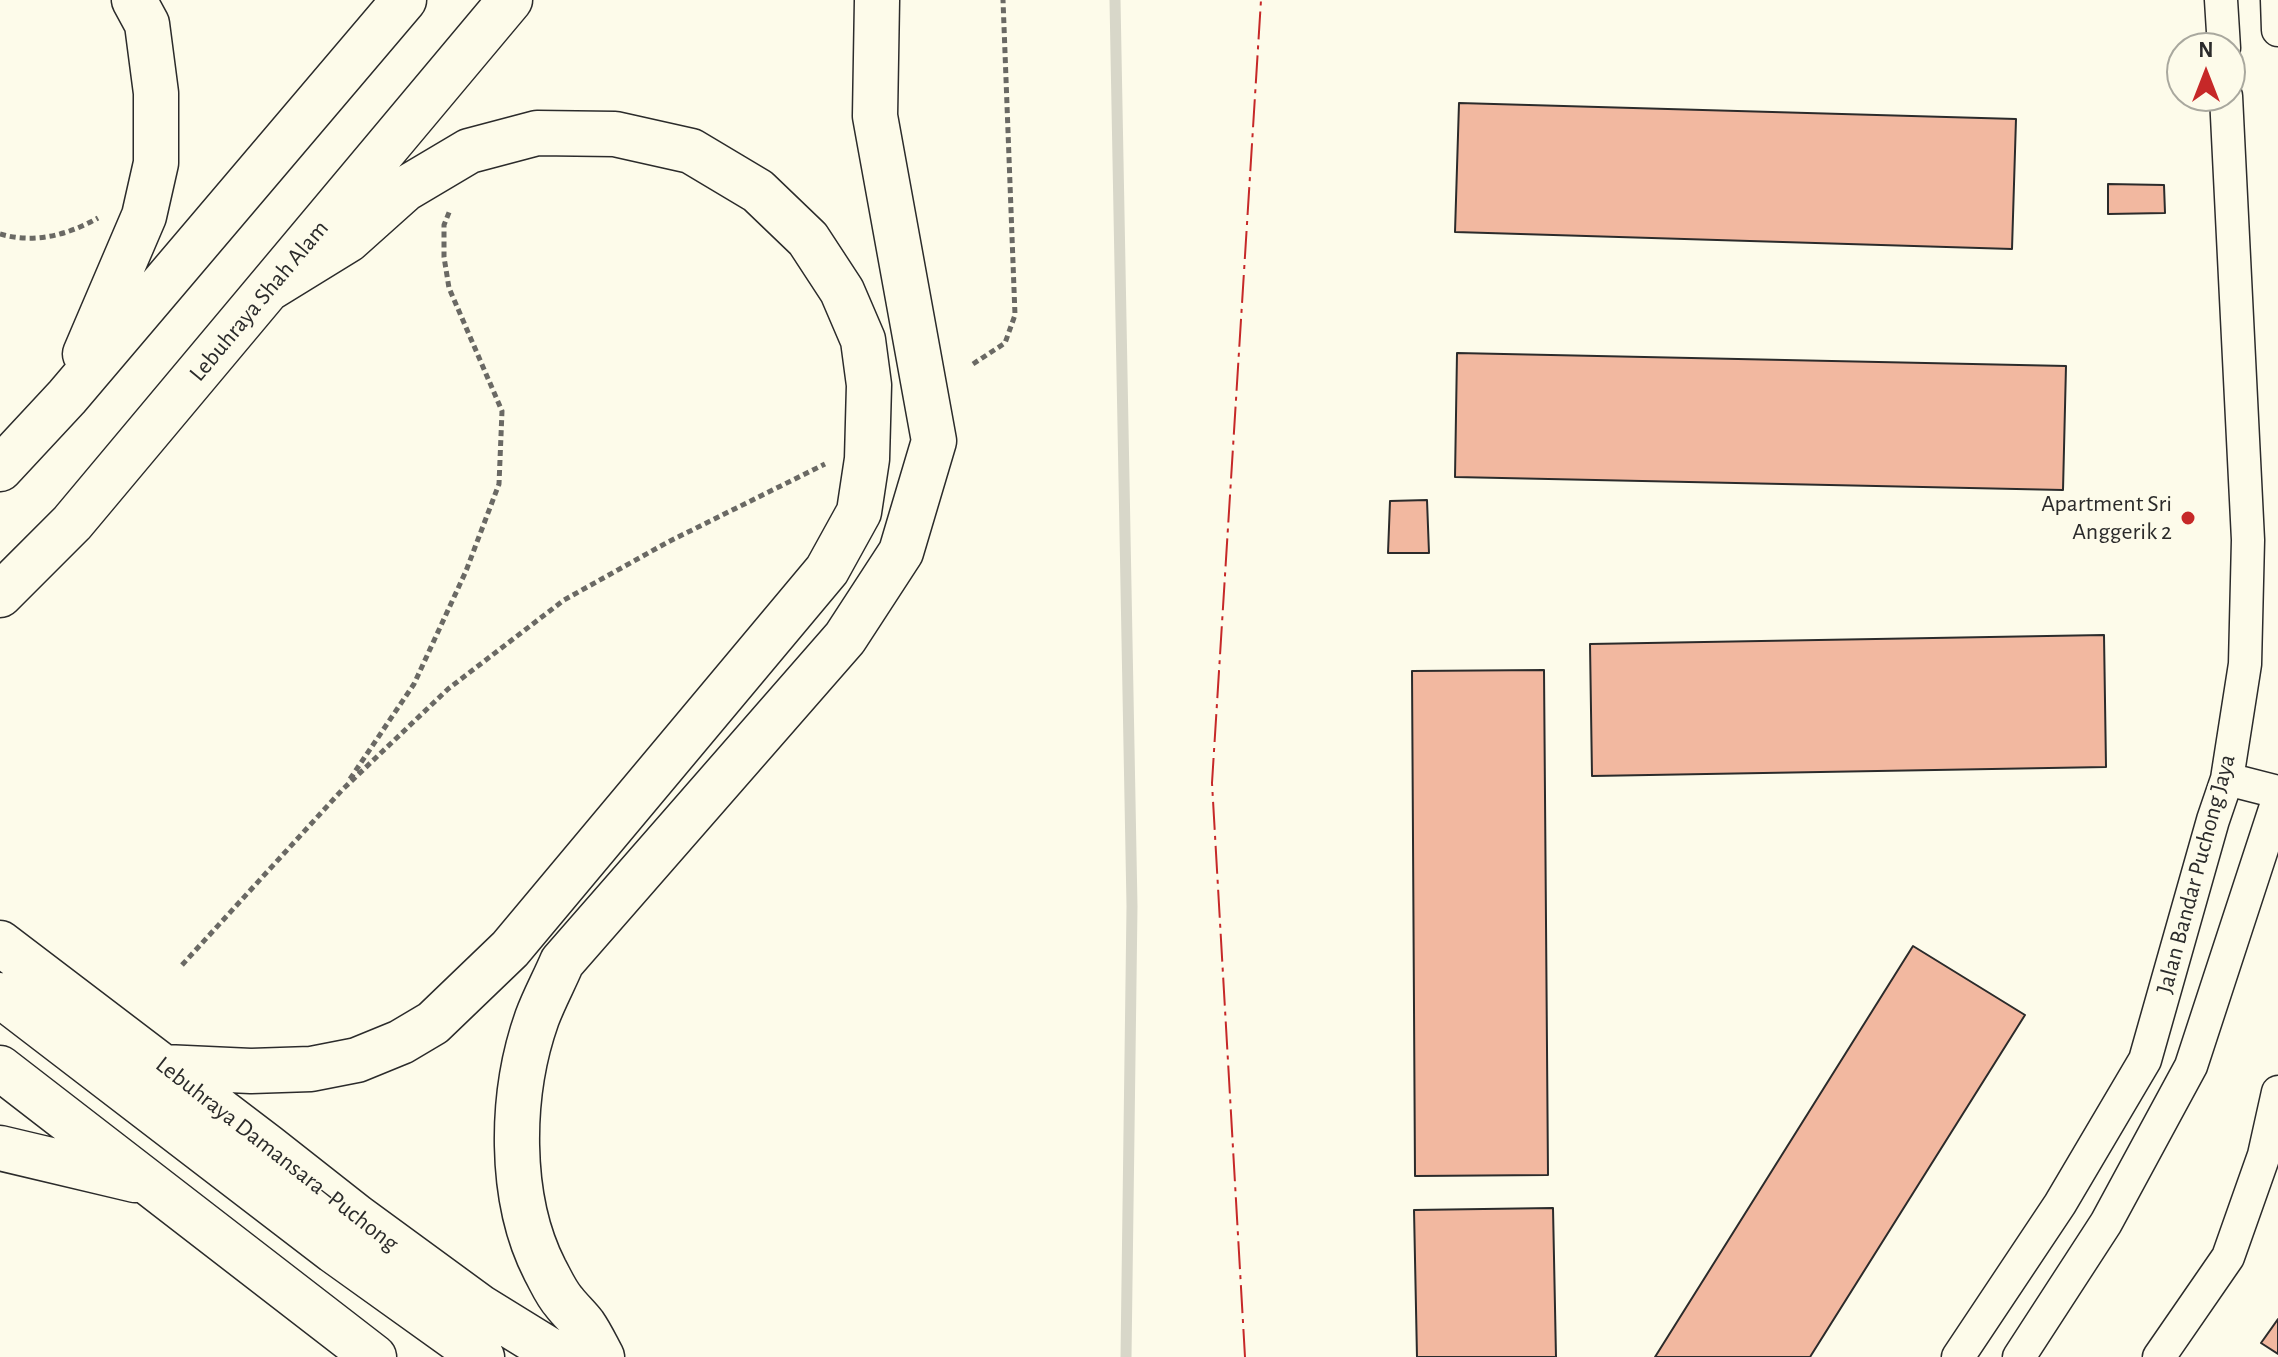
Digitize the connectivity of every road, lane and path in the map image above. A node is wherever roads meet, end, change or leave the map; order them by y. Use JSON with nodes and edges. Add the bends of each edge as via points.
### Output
{"nodes":[{"id":1,"x":134,"y":0,"type":"edge"},
{"id":2,"x":404,"y":0,"type":"edge"},
{"id":3,"x":510,"y":0,"type":"edge"},
{"id":4,"x":877,"y":0,"type":"edge"},
{"id":5,"x":1003,"y":0,"type":"edge"},
{"id":6,"x":2221,"y":0,"type":"edge"},
{"id":7,"x":2277,"y":0,"type":"edge"},
{"id":8,"x":2278,"y":30,"type":"edge"},
{"id":9,"x":2223,"y":32,"type":"edge"},
{"id":10,"x":2227,"y":112,"type":"edge"},
{"id":11,"x":454,"y":198,"type":"dead end"},
{"id":12,"x":107,"y":211,"type":"dead end"},
{"id":13,"x":0,"y":234,"type":"edge"},
{"id":14,"x":270,"y":288,"type":"junction"},
{"id":15,"x":973,"y":364,"type":"dead end"},
{"id":16,"x":67,"y":397,"type":"junction"},
{"id":17,"x":825,"y":464,"type":"dead end"},
{"id":18,"x":0,"y":469,"type":"edge"},
{"id":19,"x":0,"y":595,"type":"edge"},
{"id":20,"x":2227,"y":779,"type":"junction"},
{"id":21,"x":342,"y":790,"type":"junction"},
{"id":22,"x":2278,"y":792,"type":"edge"},
{"id":23,"x":2278,"y":800,"type":"edge"},
{"id":24,"x":0,"y":943,"type":"edge"},
{"id":25,"x":182,"y":965,"type":"dead end"},
{"id":26,"x":0,"y":995,"type":"edge"},
{"id":27,"x":164,"y":1067,"type":"junction"},
{"id":28,"x":0,"y":1068,"type":"edge"},
{"id":29,"x":2278,"y":1095,"type":"edge"},
{"id":30,"x":0,"y":1148,"type":"edge"},
{"id":31,"x":149,"y":1183,"type":"junction"},
{"id":32,"x":2165,"y":1355,"type":"edge"},
{"id":33,"x":374,"y":1357,"type":"edge"},
{"id":34,"x":482,"y":1357,"type":"edge"},
{"id":35,"x":561,"y":1357,"type":"edge"},
{"id":36,"x":602,"y":1357,"type":"edge"},
{"id":37,"x":1958,"y":1357,"type":"edge"},
{"id":38,"x":2019,"y":1357,"type":"edge"}],
"edges":[{"from":1,"to":16,"type":"highway","via":[[147,24],[155,79],[156,163],[144,216]]},
{"from":2,"to":16,"type":"highway"},
{"from":3,"to":14,"type":"highway","name":"Lebuhraya Shah Alam"},
{"from":4,"to":36,"type":"highway","via":[[875,116],[934,441],[901,552],[845,638],[562,962],[537,1020],[517,1112],[523,1204],[544,1268]]},
{"from":5,"to":15,"type":"path","via":[[1015,315],[1005,343]]},
{"from":6,"to":9,"type":"street"},
{"from":7,"to":8,"type":"street"},
{"from":10,"to":20,"type":"street","name":"Jalan Bandar Puchong Jaya","via":[[2248,540],[2245,664]]},
{"from":11,"to":21,"type":"path","via":[[444,225],[444,257],[449,288],[502,411],[499,484],[414,684]]},
{"from":12,"to":13,"type":"path","via":[[59,235],[16,239]]},
{"from":14,"to":19,"type":"highway","name":"Lebuhraya Shah Alam","via":[[72,523]]},
{"from":14,"to":27,"type":"highway","via":[[348,240],[405,189],[469,151],[537,133],[615,134],[691,151],[758,191],[808,239],[842,291],[863,340],[869,385],[867,459],[859,512],[827,570],[510,949],[433,1023],[357,1060],[311,1069]]},
{"from":16,"to":18,"type":"highway"},
{"from":17,"to":21,"type":"path","via":[[564,600],[448,689]]},
{"from":20,"to":22,"type":"street"},
{"from":20,"to":37,"type":"street","name":"Jalan Bandar Puchong Jaya","via":[[2145,1060],[2060,1204]]},
{"from":21,"to":25,"type":"path"},
{"from":23,"to":38,"type":"street","name":"Jalan Bandar Puchong Jaya","via":[[2191,1066],[2106,1223]]},
{"from":24,"to":27,"type":"highway","name":"Lebuhraya Damansara–Puchong"},
{"from":26,"to":34,"type":"highway","name":"Lebuhraya Damansara–Puchong","via":[[334,1251]]},
{"from":27,"to":35,"type":"highway","name":"Lebuhraya Damansara–Puchong","via":[[369,1226],[480,1307]]},
{"from":28,"to":31,"type":"highway"},
{"from":29,"to":32,"type":"street","via":[[2264,1155],[2228,1257]]},
{"from":30,"to":31,"type":"highway"},
{"from":31,"to":33,"type":"highway"}]}
